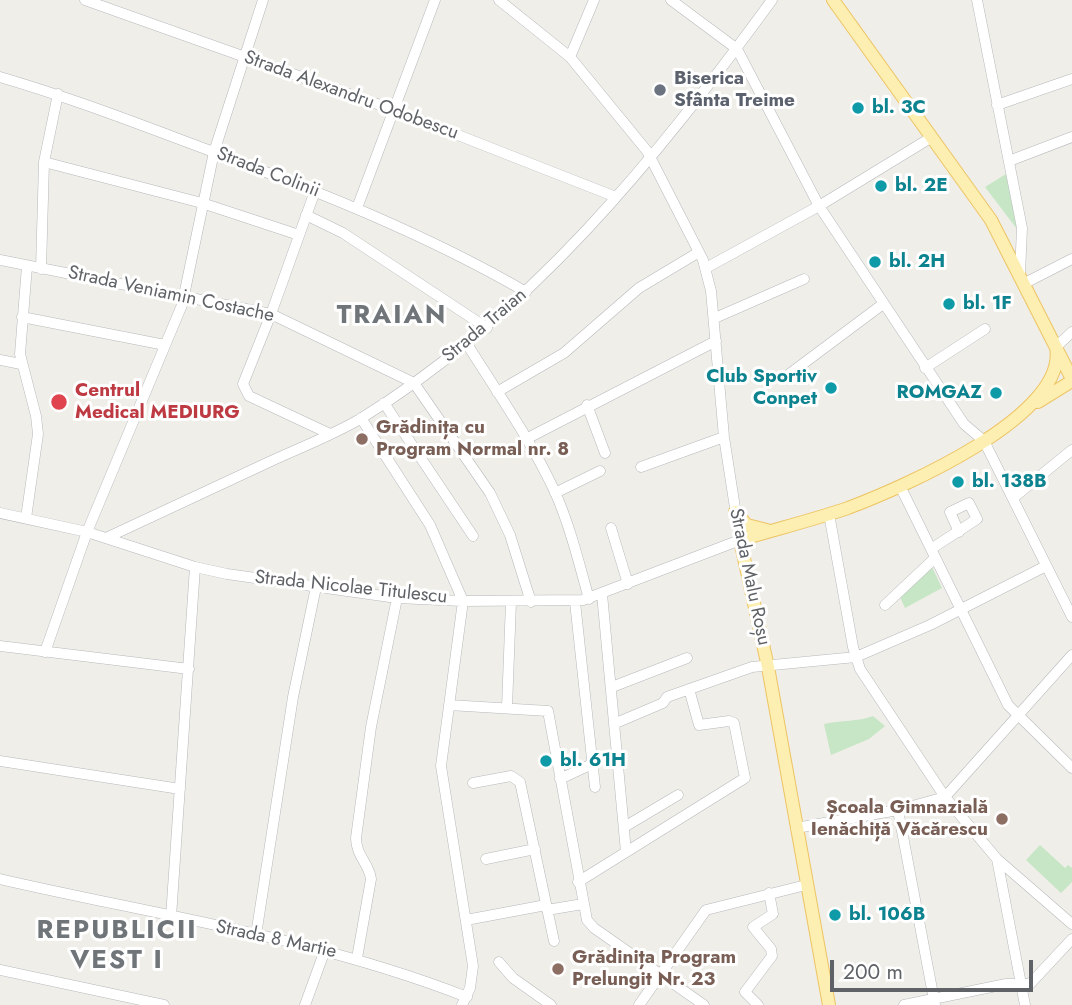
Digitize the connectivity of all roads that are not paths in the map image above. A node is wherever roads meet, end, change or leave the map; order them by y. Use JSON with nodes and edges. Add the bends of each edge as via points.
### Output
{"nodes":[{"id":1,"x":85,"y":0,"type":"edge"},
{"id":2,"x":263,"y":0,"type":"edge"},
{"id":3,"x":435,"y":0,"type":"edge"},
{"id":4,"x":499,"y":0,"type":"edge"},
{"id":5,"x":594,"y":0,"type":"edge"},
{"id":6,"x":671,"y":0,"type":"edge"},
{"id":7,"x":772,"y":0,"type":"edge"},
{"id":8,"x":833,"y":0,"type":"edge"},
{"id":9,"x":977,"y":0,"type":"edge"},
{"id":10,"x":737,"y":49,"type":"junction"},
{"id":11,"x":570,"y":57,"type":"junction"},
{"id":12,"x":245,"y":58,"type":"junction"},
{"id":13,"x":0,"y":77,"type":"edge"},
{"id":14,"x":1072,"y":79,"type":"edge"},
{"id":15,"x":58,"y":94,"type":"junction"},
{"id":16,"x":997,"y":105,"type":"junction"},
{"id":17,"x":394,"y":110,"type":"junction"},
{"id":18,"x":1072,"y":136,"type":"edge"},
{"id":19,"x":932,"y":137,"type":"junction"},
{"id":20,"x":214,"y":152,"type":"junction"},
{"id":21,"x":652,"y":158,"type":"junction"},
{"id":22,"x":1009,"y":161,"type":"junction"},
{"id":23,"x":44,"y":162,"type":"junction"},
{"id":24,"x":315,"y":191,"type":"junction"},
{"id":25,"x":616,"y":197,"type":"junction"},
{"id":26,"x":202,"y":203,"type":"junction"},
{"id":27,"x":819,"y":206,"type":"junction"},
{"id":28,"x":358,"y":208,"type":"junction"},
{"id":29,"x":306,"y":215,"type":"junction"},
{"id":30,"x":299,"y":235,"type":"junction"},
{"id":31,"x":699,"y":252,"type":"junction"},
{"id":32,"x":1072,"y":259,"type":"edge"},
{"id":33,"x":0,"y":260,"type":"edge"},
{"id":34,"x":27,"y":266,"type":"junction"},
{"id":35,"x":706,"y":268,"type":"junction"},
{"id":36,"x":41,"y":269,"type":"junction"},
{"id":37,"x":1023,"y":278,"type":"junction"},
{"id":38,"x":804,"y":279,"type":"dead end"},
{"id":39,"x":526,"y":292,"type":"junction"},
{"id":40,"x":184,"y":296,"type":"junction"},
{"id":41,"x":883,"y":304,"type":"junction"},
{"id":42,"x":271,"y":314,"type":"junction"},
{"id":43,"x":22,"y":317,"type":"junction"},
{"id":44,"x":715,"y":318,"type":"junction"},
{"id":45,"x":487,"y":328,"type":"junction"},
{"id":46,"x":985,"y":329,"type":"dead end"},
{"id":47,"x":1072,"y":332,"type":"edge"},
{"id":48,"x":716,"y":341,"type":"junction"},
{"id":49,"x":467,"y":344,"type":"junction"},
{"id":50,"x":165,"y":345,"type":"junction"},
{"id":51,"x":1056,"y":347,"type":"junction"},
{"id":52,"x":0,"y":359,"type":"edge"},
{"id":53,"x":21,"y":364,"type":"junction"},
{"id":54,"x":925,"y":368,"type":"junction"},
{"id":55,"x":788,"y":375,"type":"dead end"},
{"id":56,"x":1072,"y":380,"type":"edge"},
{"id":57,"x":414,"y":383,"type":"junction"},
{"id":58,"x":497,"y":392,"type":"junction"},
{"id":59,"x":384,"y":403,"type":"junction"},
{"id":60,"x":1035,"y":404,"type":"junction"},
{"id":61,"x":587,"y":405,"type":"junction"},
{"id":62,"x":1021,"y":414,"type":"junction"},
{"id":63,"x":361,"y":418,"type":"junction"},
{"id":64,"x":330,"y":434,"type":"junction"},
{"id":65,"x":724,"y":437,"type":"junction"},
{"id":66,"x":526,"y":439,"type":"junction"},
{"id":67,"x":984,"y":441,"type":"junction"},
{"id":68,"x":1072,"y":450,"type":"edge"},
{"id":69,"x":605,"y":453,"type":"dead end"},
{"id":70,"x":641,"y":467,"type":"dead end"},
{"id":71,"x":600,"y":471,"type":"dead end"},
{"id":72,"x":900,"y":486,"type":"junction"},
{"id":73,"x":555,"y":493,"type":"junction"},
{"id":74,"x":1013,"y":498,"type":"junction"},
{"id":75,"x":735,"y":512,"type":"junction"},
{"id":76,"x":0,"y":513,"type":"edge"},
{"id":77,"x":829,"y":514,"type":"junction"},
{"id":78,"x":26,"y":518,"type":"junction"},
{"id":79,"x":611,"y":528,"type":"dead end"},
{"id":80,"x":774,"y":530,"type":"junction"},
{"id":81,"x":87,"y":531,"type":"junction"},
{"id":82,"x":959,"y":532,"type":"dead end"},
{"id":83,"x":473,"y":536,"type":"dead end"},
{"id":84,"x":106,"y":538,"type":"junction"},
{"id":85,"x":740,"y":540,"type":"junction"},
{"id":86,"x":933,"y":554,"type":"junction"},
{"id":87,"x":1046,"y":566,"type":"junction"},
{"id":88,"x":195,"y":567,"type":"junction"},
{"id":89,"x":628,"y":584,"type":"junction"},
{"id":90,"x":316,"y":587,"type":"junction"},
{"id":91,"x":602,"y":594,"type":"junction"},
{"id":92,"x":397,"y":598,"type":"junction"},
{"id":93,"x":589,"y":599,"type":"junction"},
{"id":94,"x":463,"y":601,"type":"junction"},
{"id":95,"x":575,"y":601,"type":"junction"},
{"id":96,"x":511,"y":602,"type":"junction"},
{"id":97,"x":531,"y":602,"type":"junction"},
{"id":98,"x":885,"y":605,"type":"dead end"},
{"id":99,"x":960,"y":609,"type":"junction"},
{"id":100,"x":1072,"y":617,"type":"edge"},
{"id":101,"x":0,"y":646,"type":"edge"},
{"id":102,"x":45,"y":652,"type":"junction"},
{"id":103,"x":1072,"y":655,"type":"edge"},
{"id":104,"x":856,"y":657,"type":"junction"},
{"id":105,"x":687,"y":658,"type":"dead end"},
{"id":106,"x":768,"y":667,"type":"junction"},
{"id":107,"x":188,"y":669,"type":"junction"},
{"id":108,"x":612,"y":687,"type":"junction"},
{"id":109,"x":689,"y":689,"type":"junction"},
{"id":110,"x":449,"y":705,"type":"junction"},
{"id":111,"x":507,"y":707,"type":"junction"},
{"id":112,"x":1018,"y":716,"type":"junction"},
{"id":113,"x":616,"y":723,"type":"junction"},
{"id":114,"x":0,"y":761,"type":"edge"},
{"id":115,"x":592,"y":764,"type":"junction"},
{"id":116,"x":1072,"y":768,"type":"edge"},
{"id":117,"x":560,"y":779,"type":"junction"},
{"id":118,"x":473,"y":783,"type":"dead end"},
{"id":119,"x":594,"y":787,"type":"dead end"},
{"id":120,"x":180,"y":789,"type":"junction"},
{"id":121,"x":678,"y":796,"type":"dead end"},
{"id":122,"x":945,"y":797,"type":"junction"},
{"id":123,"x":898,"y":810,"type":"junction"},
{"id":124,"x":626,"y":826,"type":"junction"},
{"id":125,"x":796,"y":828,"type":"junction"},
{"id":126,"x":535,"y":849,"type":"junction"},
{"id":127,"x":626,"y":852,"type":"junction"},
{"id":128,"x":486,"y":859,"type":"dead end"},
{"id":129,"x":997,"y":859,"type":"junction"},
{"id":130,"x":0,"y":879,"type":"edge"},
{"id":131,"x":578,"y":881,"type":"junction"},
{"id":132,"x":806,"y":885,"type":"junction"},
{"id":133,"x":769,"y":893,"type":"junction"},
{"id":134,"x":583,"y":904,"type":"junction"},
{"id":135,"x":546,"y":907,"type":"junction"},
{"id":136,"x":171,"y":917,"type":"junction"},
{"id":137,"x":466,"y":920,"type":"junction"},
{"id":138,"x":1072,"y":924,"type":"edge"},
{"id":139,"x":256,"y":935,"type":"junction"},
{"id":140,"x":1072,"y":939,"type":"edge"},
{"id":141,"x":554,"y":942,"type":"dead end"},
{"id":142,"x":325,"y":950,"type":"junction"},
{"id":143,"x":357,"y":958,"type":"junction"},
{"id":144,"x":499,"y":962,"type":"dead end"},
{"id":145,"x":0,"y":970,"type":"edge"},
{"id":146,"x":660,"y":974,"type":"junction"},
{"id":147,"x":1021,"y":985,"type":"junction"},
{"id":148,"x":464,"y":1001,"type":"edge"},
{"id":149,"x":935,"y":1002,"type":"edge"},
{"id":150,"x":164,"y":1005,"type":"edge"},
{"id":151,"x":305,"y":1005,"type":"edge"},
{"id":152,"x":551,"y":1005,"type":"edge"},
{"id":153,"x":639,"y":1005,"type":"edge"},
{"id":154,"x":704,"y":1005,"type":"edge"},
{"id":155,"x":758,"y":1005,"type":"edge"},
{"id":156,"x":829,"y":1005,"type":"edge"},
{"id":157,"x":904,"y":1005,"type":"edge"},
{"id":158,"x":1025,"y":1005,"type":"edge"}],
"edges":[{"from":1,"to":12,"type":"street","name":"Strada Alexandru Odobescu"},
{"from":2,"to":12,"type":"street"},
{"from":3,"to":17,"type":"street"},
{"from":4,"to":11,"type":"street","name":"Strada Malu Roșu"},
{"from":5,"to":11,"type":"street"},
{"from":6,"to":10,"type":"street"},
{"from":7,"to":10,"type":"street","name":"Strada Traian"},
{"from":8,"to":19,"type":"main road"},
{"from":9,"to":16,"type":"street"},
{"from":10,"to":21,"type":"street","name":"Strada Traian"},
{"from":10,"to":27,"type":"street"},
{"from":11,"to":21,"type":"street","name":"Strada Malu Roșu"},
{"from":12,"to":17,"type":"street","name":"Strada Alexandru Odobescu"},
{"from":12,"to":20,"type":"street"},
{"from":13,"to":15,"type":"street","name":"Strada Colinii"},
{"from":14,"to":16,"type":"street"},
{"from":15,"to":20,"type":"street","name":"Strada Colinii"},
{"from":15,"to":23,"type":"street"},
{"from":16,"to":22,"type":"street"},
{"from":17,"to":25,"type":"street","name":"Strada Alexandru Odobescu"},
{"from":17,"to":28,"type":"street"},
{"from":18,"to":22,"type":"street"},
{"from":19,"to":27,"type":"street"},
{"from":19,"to":37,"type":"main road","via":[[991,220]]},
{"from":20,"to":24,"type":"street","name":"Strada Colinii"},
{"from":20,"to":26,"type":"street"},
{"from":21,"to":25,"type":"street","name":"Strada Traian"},
{"from":21,"to":31,"type":"street","name":"Strada Malu Roșu"},
{"from":22,"to":37,"type":"street","via":[[1023,228]]},
{"from":23,"to":26,"type":"street"},
{"from":23,"to":36,"type":"street"},
{"from":24,"to":28,"type":"street","name":"Strada Colinii"},
{"from":24,"to":29,"type":"street"},
{"from":25,"to":39,"type":"street","name":"Strada Traian"},
{"from":26,"to":30,"type":"street"},
{"from":26,"to":40,"type":"street"},
{"from":27,"to":35,"type":"street"},
{"from":27,"to":41,"type":"street"},
{"from":28,"to":39,"type":"street","name":"Strada Colinii","via":[[446,248]]},
{"from":29,"to":30,"type":"street"},
{"from":29,"to":45,"type":"street","via":[[343,233]]},
{"from":30,"to":42,"type":"street"},
{"from":31,"to":35,"type":"street","name":"Strada Malu Roșu"},
{"from":31,"to":58,"type":"street","via":[[639,288],[570,348]]},
{"from":32,"to":37,"type":"street"},
{"from":33,"to":34,"type":"street","name":"Strada Veniamin Costache"},
{"from":34,"to":36,"type":"street","name":"Strada Veniamin Costache"},
{"from":34,"to":43,"type":"street"},
{"from":35,"to":44,"type":"street","name":"Strada Malu Roșu"},
{"from":36,"to":40,"type":"street","name":"Strada Veniamin Costache"},
{"from":37,"to":51,"type":"main road"},
{"from":38,"to":44,"type":"street"},
{"from":39,"to":45,"type":"street","name":"Strada Traian"},
{"from":40,"to":42,"type":"street","name":"Strada Veniamin Costache"},
{"from":40,"to":50,"type":"street"},
{"from":41,"to":54,"type":"street"},
{"from":41,"to":55,"type":"street"},
{"from":42,"to":57,"type":"street","name":"Strada Veniamin Costache"},
{"from":42,"to":64,"type":"street","via":[[244,378],[245,393]]},
{"from":43,"to":50,"type":"street"},
{"from":43,"to":53,"type":"street"},
{"from":44,"to":48,"type":"street","name":"Strada Malu Roșu"},
{"from":45,"to":49,"type":"street","name":"Strada Traian"},
{"from":46,"to":54,"type":"street"},
{"from":47,"to":51,"type":"street"},
{"from":48,"to":61,"type":"street"},
{"from":48,"to":65,"type":"street","name":"Strada Malu Roșu"},
{"from":49,"to":57,"type":"street","name":"Strada Traian"},
{"from":49,"to":58,"type":"street"},
{"from":50,"to":81,"type":"street"},
{"from":51,"to":56,"type":"main road"},
{"from":51,"to":60,"type":"main road","via":[[1057,370]]},
{"from":51,"to":62,"type":"main road","via":[[1053,361]]},
{"from":52,"to":53,"type":"street"},
{"from":53,"to":78,"type":"street","via":[[38,434]]},
{"from":54,"to":67,"type":"street","via":[[970,431]]},
{"from":56,"to":60,"type":"main road"},
{"from":57,"to":59,"type":"street","name":"Strada Traian"},
{"from":57,"to":97,"type":"street","name":"Strada Veniamin Costache","via":[[467,455],[499,509]]},
{"from":58,"to":66,"type":"street"},
{"from":59,"to":63,"type":"street","name":"Strada Traian"},
{"from":59,"to":83,"type":"street"},
{"from":60,"to":62,"type":"main road"},
{"from":61,"to":66,"type":"street"},
{"from":61,"to":69,"type":"street"},
{"from":62,"to":67,"type":"main road"},
{"from":63,"to":64,"type":"street","name":"Strada Traian"},
{"from":63,"to":94,"type":"street","via":[[430,525]]},
{"from":64,"to":84,"type":"street","name":"Strada Traian"},
{"from":65,"to":70,"type":"street"},
{"from":65,"to":75,"type":"street","name":"Strada Malu Roșu"},
{"from":66,"to":73,"type":"street"},
{"from":67,"to":72,"type":"main road"},
{"from":67,"to":74,"type":"street"},
{"from":68,"to":74,"type":"street"},
{"from":71,"to":73,"type":"street"},
{"from":72,"to":77,"type":"main road"},
{"from":72,"to":86,"type":"street"},
{"from":73,"to":93,"type":"street"},
{"from":74,"to":87,"type":"street"},
{"from":75,"to":80,"type":"main road","via":[[747,525]]},
{"from":75,"to":85,"type":"street","name":"Strada Malu Roșu"},
{"from":76,"to":78,"type":"street","name":"Strada Nicolae Titulescu"},
{"from":77,"to":80,"type":"main road"},
{"from":77,"to":104,"type":"street"},
{"from":78,"to":81,"type":"street","name":"Strada Nicolae Titulescu"},
{"from":79,"to":89,"type":"street"},
{"from":80,"to":85,"type":"main road"},
{"from":81,"to":84,"type":"street","name":"Strada Nicolae Titulescu"},
{"from":81,"to":102,"type":"street"},
{"from":82,"to":86,"type":"street"},
{"from":84,"to":88,"type":"street","name":"Strada Nicolae Titulescu"},
{"from":85,"to":89,"type":"street","name":"Strada Nicolae Titulescu"},
{"from":85,"to":106,"type":"main road","name":"Strada Malu Roșu"},
{"from":86,"to":98,"type":"street"},
{"from":86,"to":99,"type":"street"},
{"from":87,"to":99,"type":"street"},
{"from":87,"to":100,"type":"street"},
{"from":88,"to":90,"type":"street","name":"Strada Nicolae Titulescu"},
{"from":88,"to":107,"type":"street"},
{"from":89,"to":91,"type":"street","name":"Strada Nicolae Titulescu"},
{"from":90,"to":92,"type":"street","name":"Strada Nicolae Titulescu"},
{"from":90,"to":139,"type":"street","via":[[293,697]]},
{"from":91,"to":93,"type":"street","name":"Strada Nicolae Titulescu"},
{"from":91,"to":108,"type":"street"},
{"from":92,"to":94,"type":"street","name":"Strada Nicolae Titulescu"},
{"from":92,"to":143,"type":"street","via":[[371,726],[356,838],[357,853],[371,879]]},
{"from":93,"to":95,"type":"street","name":"Strada Nicolae Titulescu"},
{"from":94,"to":96,"type":"street","name":"Strada Nicolae Titulescu"},
{"from":94,"to":110,"type":"street"},
{"from":95,"to":97,"type":"street","name":"Strada Nicolae Titulescu"},
{"from":95,"to":115,"type":"street"},
{"from":96,"to":97,"type":"street","name":"Strada Nicolae Titulescu"},
{"from":96,"to":111,"type":"street"},
{"from":99,"to":104,"type":"street"},
{"from":99,"to":112,"type":"street","via":[[1008,705]]},
{"from":101,"to":102,"type":"street"},
{"from":102,"to":107,"type":"street"},
{"from":103,"to":112,"type":"street"},
{"from":104,"to":106,"type":"street"},
{"from":104,"to":122,"type":"street"},
{"from":105,"to":108,"type":"street"},
{"from":106,"to":109,"type":"street","via":[[752,667]]},
{"from":106,"to":125,"type":"main road","name":"Strada Malu Roșu"},
{"from":107,"to":120,"type":"street"},
{"from":108,"to":113,"type":"street"},
{"from":109,"to":113,"type":"street"},
{"from":109,"to":127,"type":"street","via":[[699,725],[734,723],[746,778]]},
{"from":110,"to":111,"type":"street"},
{"from":110,"to":137,"type":"street","via":[[441,778]]},
{"from":111,"to":117,"type":"street","via":[[548,711]]},
{"from":112,"to":116,"type":"street"},
{"from":112,"to":122,"type":"street"},
{"from":113,"to":124,"type":"street"},
{"from":114,"to":120,"type":"street"},
{"from":115,"to":117,"type":"street"},
{"from":115,"to":119,"type":"street"},
{"from":117,"to":131,"type":"street"},
{"from":118,"to":126,"type":"street","via":[[511,776],[519,779]]},
{"from":120,"to":136,"type":"street"},
{"from":121,"to":124,"type":"street"},
{"from":122,"to":123,"type":"street"},
{"from":122,"to":129,"type":"street"},
{"from":123,"to":125,"type":"street"},
{"from":123,"to":149,"type":"street"},
{"from":124,"to":127,"type":"street"},
{"from":125,"to":132,"type":"main road","name":"Strada Malu Roșu"},
{"from":126,"to":128,"type":"street"},
{"from":126,"to":135,"type":"street"},
{"from":127,"to":131,"type":"street"},
{"from":129,"to":138,"type":"street"},
{"from":129,"to":147,"type":"street"},
{"from":130,"to":136,"type":"street","name":"Strada 8 Martie"},
{"from":131,"to":134,"type":"street"},
{"from":132,"to":133,"type":"street"},
{"from":132,"to":156,"type":"main road","name":"Strada Malu Roșu"},
{"from":133,"to":146,"type":"street","via":[[706,910]]},
{"from":133,"to":155,"type":"street","via":[[773,914],[753,927],[772,956],[746,992]]},
{"from":134,"to":135,"type":"street"},
{"from":134,"to":146,"type":"street","via":[[589,925]]},
{"from":135,"to":137,"type":"street"},
{"from":135,"to":141,"type":"street"},
{"from":136,"to":139,"type":"street","name":"Strada 8 Martie"},
{"from":137,"to":148,"type":"street","via":[[473,966]]},
{"from":139,"to":142,"type":"street","name":"Strada 8 Martie"},
{"from":140,"to":147,"type":"street","via":[[1034,981]]},
{"from":142,"to":143,"type":"street","name":"Strada 8 Martie"},
{"from":142,"to":151,"type":"street"},
{"from":143,"to":148,"type":"street","name":"Strada 8 Martie"},
{"from":144,"to":152,"type":"street"},
{"from":145,"to":150,"type":"street"},
{"from":146,"to":153,"type":"street"},
{"from":146,"to":154,"type":"street"},
{"from":147,"to":149,"type":"street","via":[[1006,984]]},
{"from":147,"to":158,"type":"street"},
{"from":149,"to":157,"type":"street"}]}
